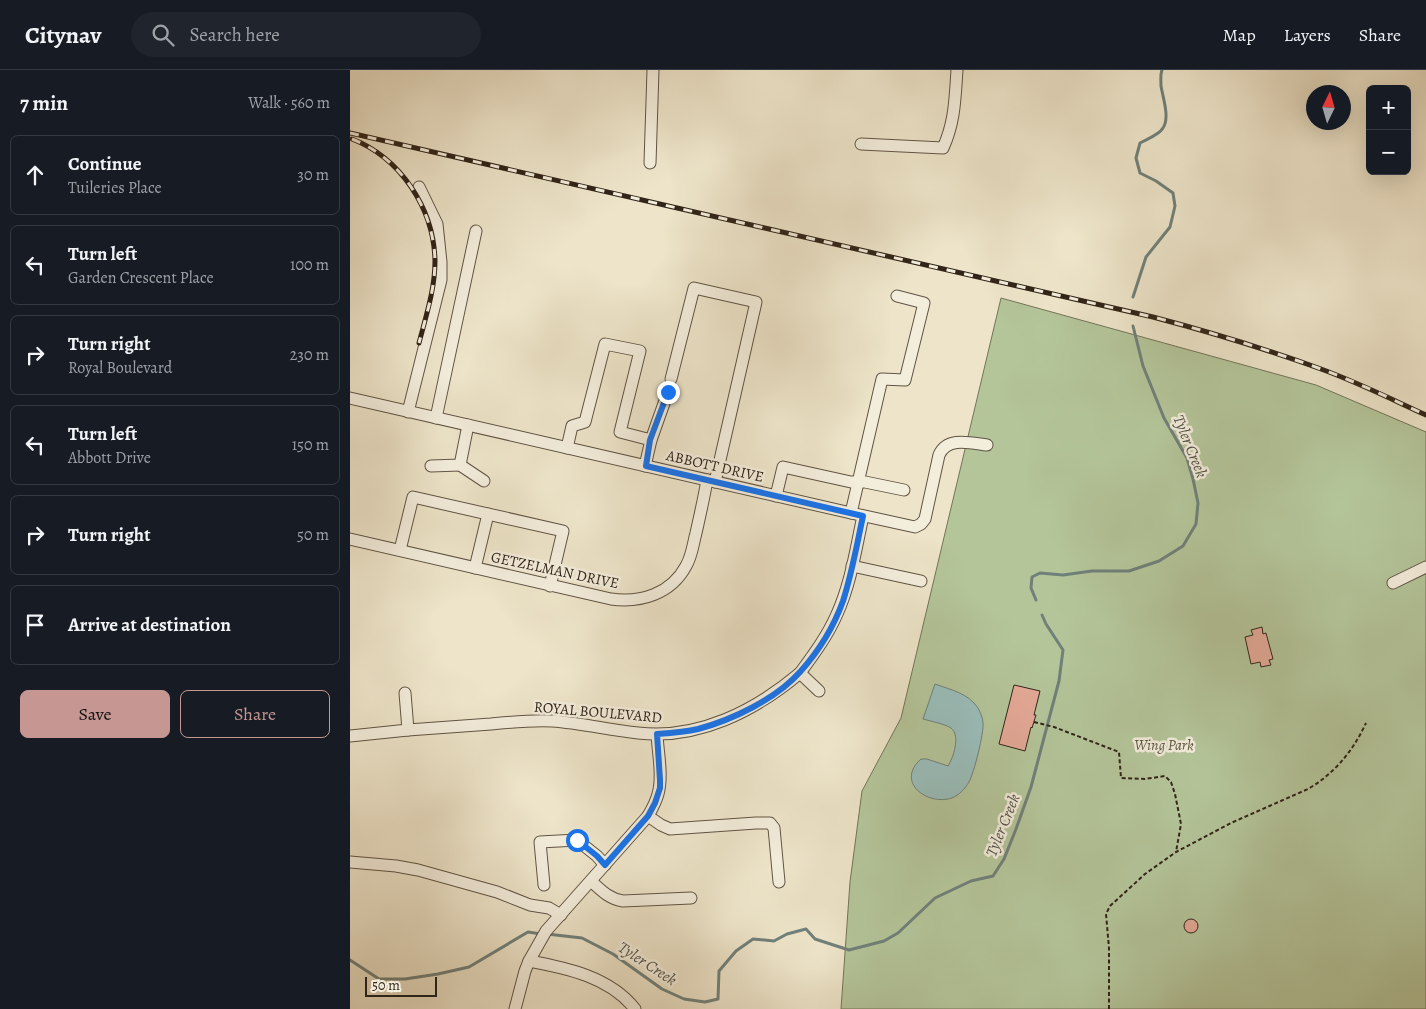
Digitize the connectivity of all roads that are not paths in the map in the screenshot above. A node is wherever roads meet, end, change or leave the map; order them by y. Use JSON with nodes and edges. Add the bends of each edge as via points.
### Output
{"nodes":[{"id":1,"x":653,"y":70,"type":"edge"},
{"id":2,"x":957,"y":70,"type":"edge"},
{"id":3,"x":861,"y":144,"type":"dead end"},
{"id":4,"x":650,"y":163,"type":"dead end"},
{"id":5,"x":419,"y":187,"type":"dead end"},
{"id":6,"x":476,"y":231,"type":"dead end"},
{"id":7,"x":897,"y":296,"type":"dead end"},
{"id":8,"x":671,"y":379,"type":"dead end"},
{"id":9,"x":668,"y":392,"type":"dead end"},
{"id":10,"x":350,"y":398,"type":"edge"},
{"id":11,"x":408,"y":412,"type":"junction"},
{"id":12,"x":436,"y":418,"type":"junction"},
{"id":13,"x":468,"y":425,"type":"junction"},
{"id":14,"x":650,"y":440,"type":"junction"},
{"id":15,"x":987,"y":445,"type":"dead end"},
{"id":16,"x":567,"y":448,"type":"junction"},
{"id":17,"x":460,"y":465,"type":"junction"},
{"id":18,"x":431,"y":466,"type":"dead end"},
{"id":19,"x":646,"y":466,"type":"junction"},
{"id":20,"x":484,"y":481,"type":"dead end"},
{"id":21,"x":711,"y":481,"type":"junction"},
{"id":22,"x":858,"y":482,"type":"junction"},
{"id":23,"x":904,"y":490,"type":"dead end"},
{"id":24,"x":776,"y":496,"type":"junction"},
{"id":25,"x":851,"y":513,"type":"junction"},
{"id":26,"x":488,"y":514,"type":"junction"},
{"id":27,"x":863,"y":516,"type":"junction"},
{"id":28,"x":350,"y":539,"type":"edge"},
{"id":29,"x":400,"y":550,"type":"junction"},
{"id":30,"x":852,"y":566,"type":"junction"},
{"id":31,"x":1426,"y":567,"type":"edge"},
{"id":32,"x":475,"y":568,"type":"junction"},
{"id":33,"x":921,"y":581,"type":"dead end"},
{"id":34,"x":1393,"y":583,"type":"dead end"},
{"id":35,"x":550,"y":586,"type":"junction"},
{"id":36,"x":800,"y":673,"type":"junction"},
{"id":37,"x":819,"y":690,"type":"dead end"},
{"id":38,"x":405,"y":693,"type":"dead end"},
{"id":39,"x":408,"y":730,"type":"junction"},
{"id":40,"x":657,"y":734,"type":"junction"},
{"id":41,"x":350,"y":736,"type":"edge"},
{"id":42,"x":648,"y":816,"type":"junction"},
{"id":43,"x":350,"y":862,"type":"edge"},
{"id":44,"x":605,"y":865,"type":"junction"},
{"id":45,"x":591,"y":881,"type":"junction"},
{"id":46,"x":779,"y":882,"type":"dead end"},
{"id":47,"x":544,"y":885,"type":"dead end"},
{"id":48,"x":691,"y":898,"type":"dead end"},
{"id":49,"x":558,"y":918,"type":"junction"},
{"id":50,"x":529,"y":960,"type":"junction"},
{"id":51,"x":515,"y":1009,"type":"edge"},
{"id":52,"x":635,"y":1009,"type":"edge"}],
"edges":[{"from":1,"to":4,"type":"street"},
{"from":2,"to":3,"type":"street","via":[[954,113],[944,148]]},
{"from":5,"to":11,"type":"street","via":[[436,224],[441,280]]},
{"from":6,"to":12,"type":"street"},
{"from":7,"to":22,"type":"street","via":[[924,303],[905,380],[882,378]]},
{"from":8,"to":21,"type":"street","name":"GETZELMAN DRIVE","via":[[694,288],[756,302]]},
{"from":9,"to":14,"type":"street"},
{"from":10,"to":11,"type":"street","name":"ABBOTT DRIVE"},
{"from":11,"to":12,"type":"street","name":"ABBOTT DRIVE"},
{"from":12,"to":13,"type":"street","name":"ABBOTT DRIVE"},
{"from":13,"to":16,"type":"street","name":"ABBOTT DRIVE"},
{"from":13,"to":17,"type":"street"},
{"from":14,"to":16,"type":"street","via":[[620,432],[640,351],[606,344],[585,422],[572,426]]},
{"from":14,"to":19,"type":"street"},
{"from":15,"to":27,"type":"street","name":"ABBOTT DRIVE","via":[[954,443],[942,448],[926,516],[921,524],[907,526]]},
{"from":16,"to":19,"type":"street","name":"ABBOTT DRIVE"},
{"from":17,"to":18,"type":"street"},
{"from":17,"to":20,"type":"street"},
{"from":19,"to":21,"type":"street","name":"ABBOTT DRIVE"},
{"from":21,"to":24,"type":"street","name":"ABBOTT DRIVE"},
{"from":21,"to":35,"type":"street","name":"GETZELMAN DRIVE","via":[[689,559],[680,575],[665,589],[647,597],[623,601]]},
{"from":22,"to":23,"type":"street"},
{"from":22,"to":24,"type":"street","via":[[783,467]]},
{"from":22,"to":25,"type":"street"},
{"from":24,"to":25,"type":"street","name":"ABBOTT DRIVE"},
{"from":25,"to":27,"type":"street","name":"ABBOTT DRIVE"},
{"from":26,"to":29,"type":"street","via":[[413,496]]},
{"from":26,"to":32,"type":"street"},
{"from":26,"to":35,"type":"street","via":[[563,531]]},
{"from":27,"to":30,"type":"street","name":"ROYAL BOULEVARD"},
{"from":28,"to":29,"type":"street","name":"GETZELMAN DRIVE"},
{"from":29,"to":32,"type":"street","name":"GETZELMAN DRIVE"},
{"from":30,"to":33,"type":"street"},
{"from":30,"to":36,"type":"street","name":"ROYAL BOULEVARD","via":[[838,613]]},
{"from":31,"to":34,"type":"street"},
{"from":32,"to":35,"type":"street","name":"GETZELMAN DRIVE"},
{"from":36,"to":37,"type":"street"},
{"from":36,"to":40,"type":"street","name":"ROYAL BOULEVARD","via":[[741,714],[697,729]]},
{"from":38,"to":39,"type":"street"},
{"from":39,"to":40,"type":"street","name":"ROYAL BOULEVARD","via":[[550,721]]},
{"from":39,"to":41,"type":"street","name":"ROYAL BOULEVARD"},
{"from":40,"to":42,"type":"street","via":[[660,788]]},
{"from":42,"to":44,"type":"street"},
{"from":42,"to":46,"type":"street","via":[[670,829],[770,823],[774,828]]},
{"from":43,"to":49,"type":"street","via":[[418,870],[549,908]]},
{"from":44,"to":45,"type":"street"},
{"from":44,"to":47,"type":"street","via":[[577,840],[540,842]]},
{"from":45,"to":48,"type":"street","via":[[616,900]]},
{"from":45,"to":49,"type":"street"},
{"from":49,"to":50,"type":"street"},
{"from":50,"to":51,"type":"street"},
{"from":50,"to":52,"type":"street","via":[[597,980],[624,997]]}]}
